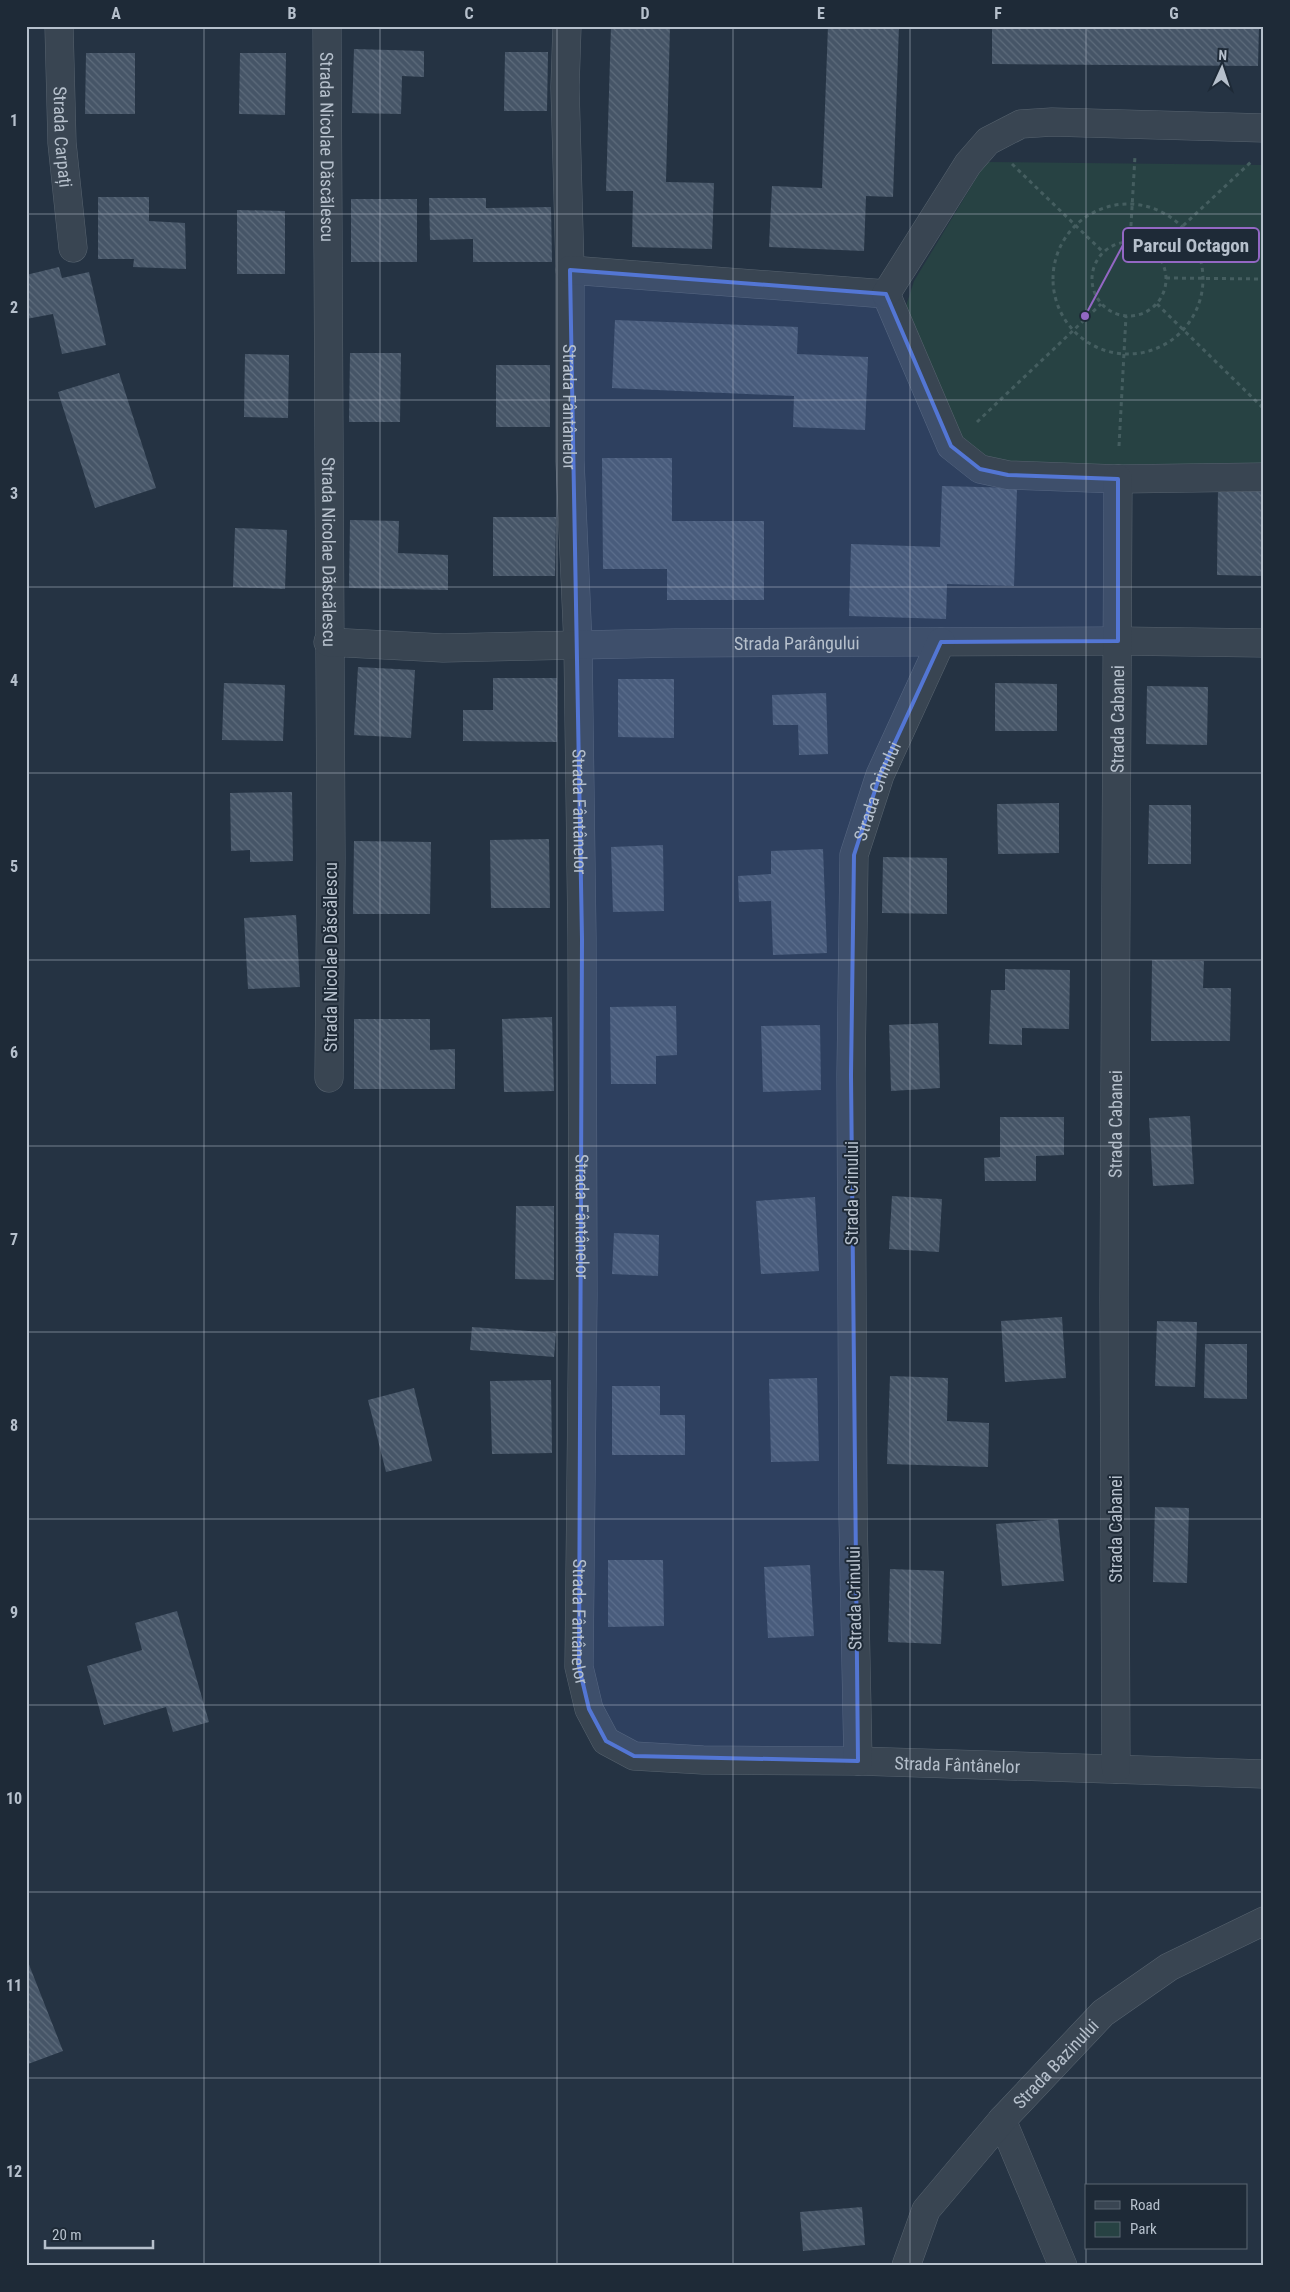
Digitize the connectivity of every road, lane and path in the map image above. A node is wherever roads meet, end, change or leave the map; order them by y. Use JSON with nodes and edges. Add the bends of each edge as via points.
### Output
{"nodes":[{"id":1,"x":59,"y":26,"type":"edge"},
{"id":2,"x":327,"y":26,"type":"edge"},
{"id":3,"x":566,"y":26,"type":"edge"},
{"id":4,"x":1136,"y":124,"type":"junction"},
{"id":5,"x":1264,"y":128,"type":"edge"},
{"id":6,"x":988,"y":141,"type":"junction"},
{"id":7,"x":1258,"y":155,"type":"dead end"},
{"id":8,"x":1132,"y":204,"type":"junction"},
{"id":9,"x":1075,"y":225,"type":"junction"},
{"id":10,"x":1182,"y":226,"type":"junction"},
{"id":11,"x":1130,"y":242,"type":"junction"},
{"id":12,"x":73,"y":248,"type":"dead end"},
{"id":13,"x":1103,"y":252,"type":"junction"},
{"id":14,"x":1154,"y":252,"type":"junction"},
{"id":15,"x":570,"y":270,"type":"junction"},
{"id":16,"x":1166,"y":278,"type":"junction"},
{"id":17,"x":1204,"y":278,"type":"junction"},
{"id":18,"x":1264,"y":279,"type":"edge"},
{"id":19,"x":886,"y":294,"type":"junction"},
{"id":20,"x":1101,"y":304,"type":"junction"},
{"id":21,"x":1157,"y":304,"type":"junction"},
{"id":22,"x":1126,"y":316,"type":"junction"},
{"id":23,"x":1073,"y":330,"type":"junction"},
{"id":24,"x":1183,"y":330,"type":"junction"},
{"id":25,"x":1124,"y":354,"type":"junction"},
{"id":26,"x":1264,"y":409,"type":"edge"},
{"id":27,"x":951,"y":446,"type":"junction"},
{"id":28,"x":1264,"y":477,"type":"edge"},
{"id":29,"x":1118,"y":479,"type":"junction"},
{"id":30,"x":1118,"y":641,"type":"junction"},
{"id":31,"x":328,"y":642,"type":"junction"},
{"id":32,"x":941,"y":642,"type":"junction"},
{"id":33,"x":1264,"y":643,"type":"edge"},
{"id":34,"x":578,"y":645,"type":"junction"},
{"id":35,"x":329,"y":1078,"type":"dead end"},
{"id":36,"x":858,"y":1761,"type":"junction"},
{"id":37,"x":1116,"y":1769,"type":"junction"},
{"id":38,"x":1264,"y":1774,"type":"edge"},
{"id":39,"x":1264,"y":1921,"type":"edge"},
{"id":40,"x":1002,"y":2120,"type":"junction"},
{"id":41,"x":906,"y":2266,"type":"edge"},
{"id":42,"x":1063,"y":2266,"type":"edge"}],
"edges":[{"from":1,"to":12,"type":"street","name":"Strada Carpați","via":[[62,143]]},
{"from":2,"to":31,"type":"street","name":"Strada Nicolae Dăscălescu"},
{"from":3,"to":15,"type":"street","name":"Strada Fântânelor"},
{"from":4,"to":5,"type":"street"},
{"from":4,"to":6,"type":"street","via":[[1021,124]]},
{"from":4,"to":8,"type":"path"},
{"from":6,"to":9,"type":"path"},
{"from":6,"to":19,"type":"street","via":[[968,164]]},
{"from":7,"to":10,"type":"path"},
{"from":8,"to":9,"type":"path","via":[[1100,209]]},
{"from":8,"to":10,"type":"path","via":[[1164,212]]},
{"from":8,"to":11,"type":"path"},
{"from":9,"to":13,"type":"path"},
{"from":9,"to":23,"type":"path","via":[[1056,256],[1053,278],[1059,310]]},
{"from":10,"to":14,"type":"path"},
{"from":10,"to":17,"type":"path","via":[[1199,253]]},
{"from":11,"to":13,"type":"path"},
{"from":11,"to":14,"type":"path"},
{"from":13,"to":20,"type":"path","via":[[1096,262],[1092,278]]},
{"from":14,"to":16,"type":"path","via":[[1164,267]]},
{"from":15,"to":19,"type":"street"},
{"from":15,"to":34,"type":"street","name":"Strada Fântânelor","via":[[570,461]]},
{"from":16,"to":17,"type":"path"},
{"from":16,"to":21,"type":"path","via":[[1165,289]]},
{"from":17,"to":18,"type":"path"},
{"from":17,"to":24,"type":"path","via":[[1198,307]]},
{"from":19,"to":27,"type":"street"},
{"from":20,"to":22,"type":"path"},
{"from":20,"to":23,"type":"path"},
{"from":21,"to":22,"type":"path","via":[[1144,313]]},
{"from":21,"to":24,"type":"path"},
{"from":22,"to":25,"type":"path"},
{"from":23,"to":25,"type":"path","via":[[1098,348]]},
{"from":23,"to":27,"type":"path"},
{"from":24,"to":25,"type":"path","via":[[1171,341],[1151,350]]},
{"from":24,"to":26,"type":"path"},
{"from":25,"to":29,"type":"path"},
{"from":27,"to":29,"type":"street","via":[[980,469],[1008,476]]},
{"from":28,"to":29,"type":"street"},
{"from":29,"to":30,"type":"street","name":"Strada Cabanei"},
{"from":30,"to":32,"type":"street","name":"Strada Parângului"},
{"from":30,"to":33,"type":"street","name":"Strada Parângului"},
{"from":30,"to":37,"type":"street","name":"Strada Cabanei","via":[[1114,1299]]},
{"from":31,"to":34,"type":"street","name":"Strada Parângului","via":[[443,648]]},
{"from":31,"to":35,"type":"street","name":"Strada Nicolae Dăscălescu","via":[[331,858]]},
{"from":32,"to":34,"type":"street","name":"Strada Parângului"},
{"from":32,"to":36,"type":"street","name":"Strada Crinului","via":[[880,775],[854,855],[851,1095]]},
{"from":34,"to":36,"type":"street","name":"Strada Fântânelor","via":[[582,1038],[579,1667],[589,1709],[606,1741],[634,1756]]},
{"from":36,"to":37,"type":"street","name":"Strada Fântânelor"},
{"from":37,"to":38,"type":"street","name":"Strada Fântânelor"},
{"from":39,"to":40,"type":"street","name":"Strada Bazinului","via":[[1168,1966],[1102,2013]]},
{"from":40,"to":41,"type":"street","name":"Strada Bazinului","via":[[926,2210]]},
{"from":40,"to":42,"type":"street"}]}
